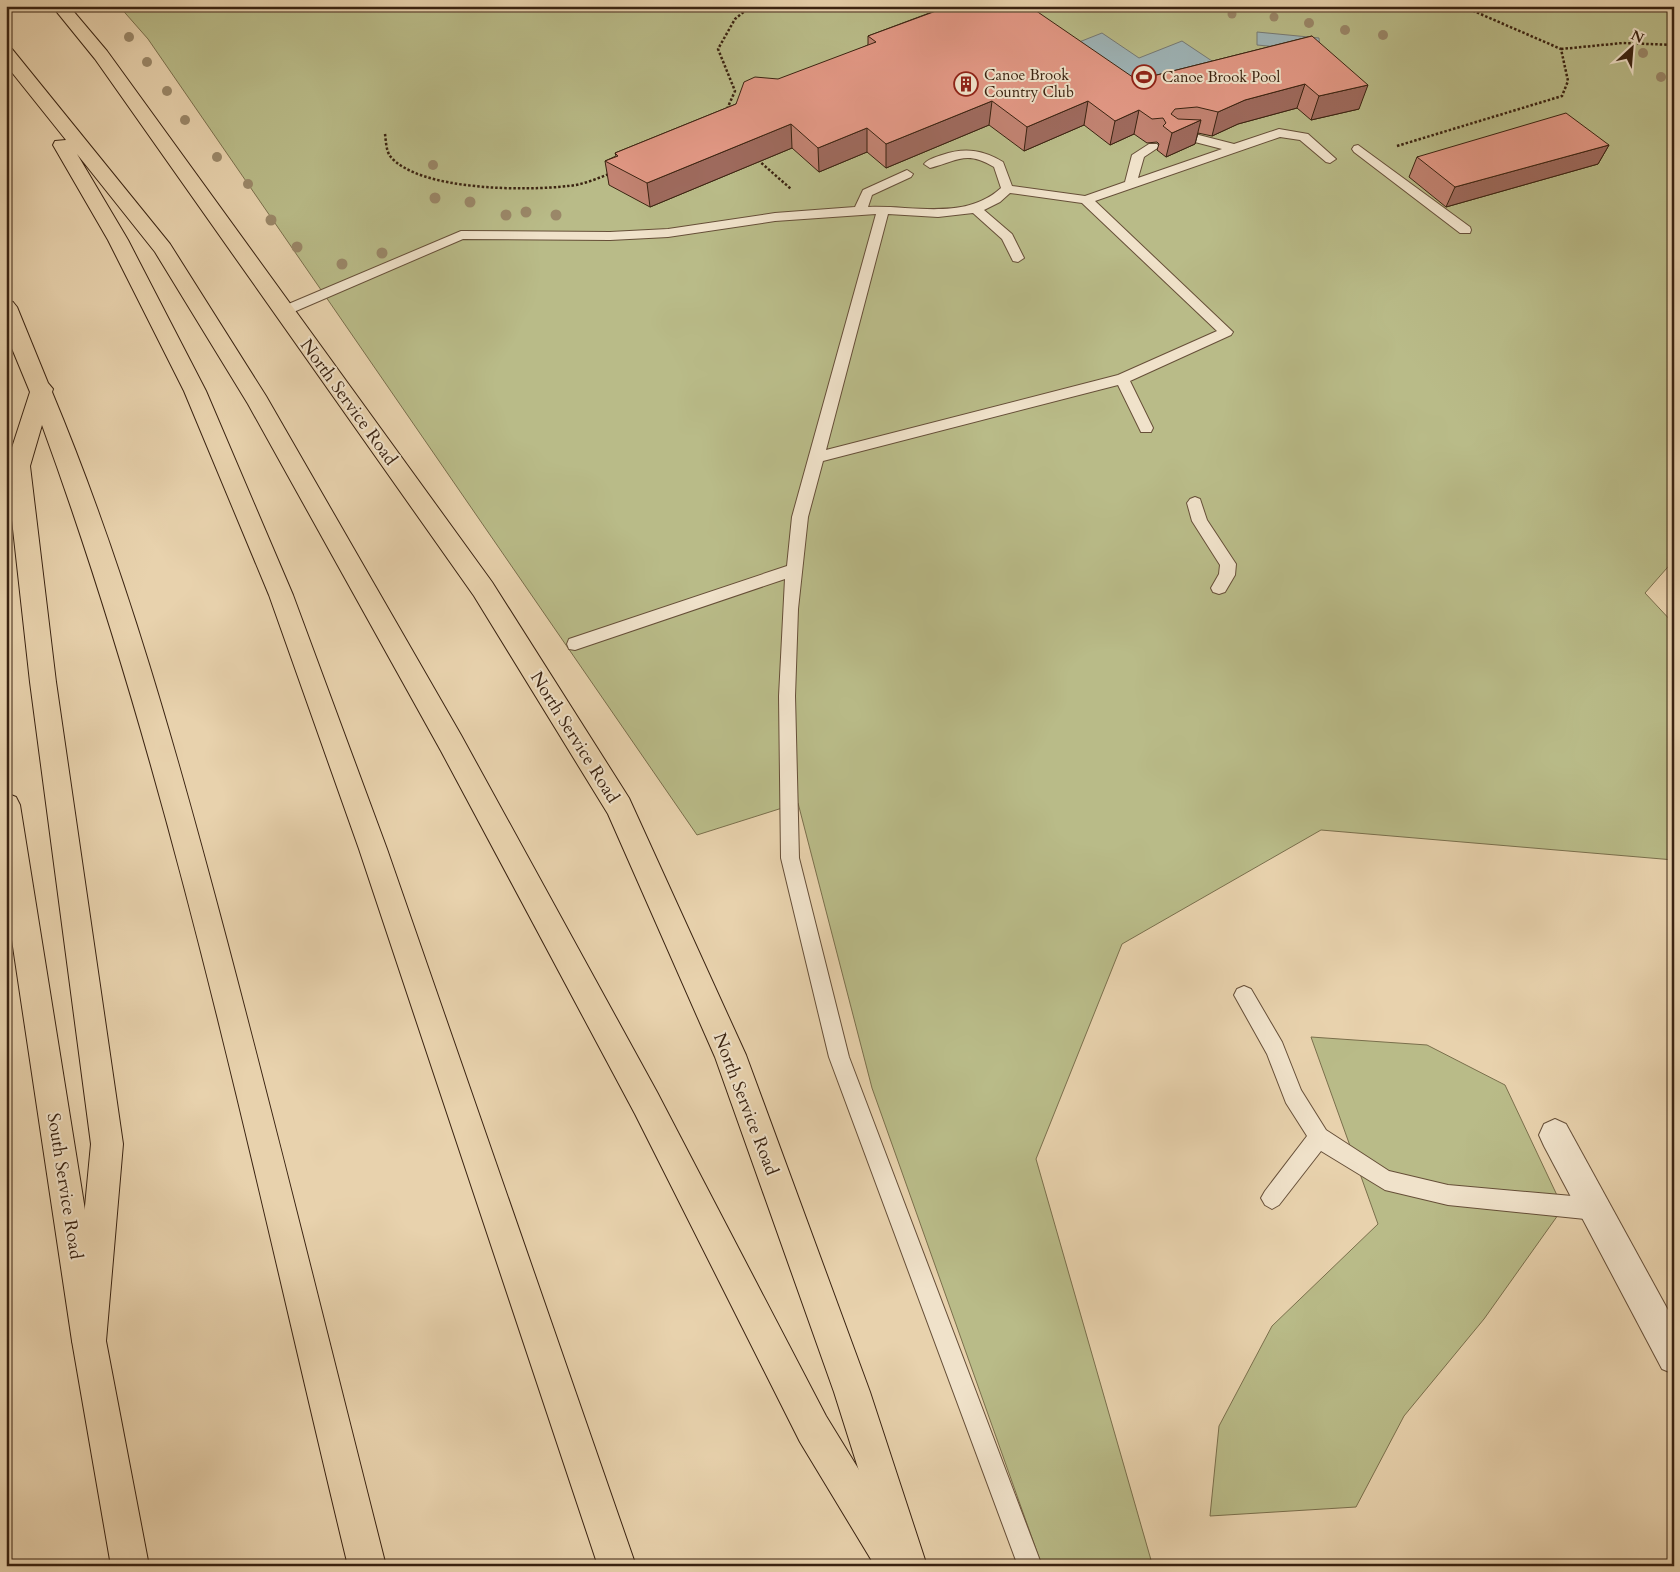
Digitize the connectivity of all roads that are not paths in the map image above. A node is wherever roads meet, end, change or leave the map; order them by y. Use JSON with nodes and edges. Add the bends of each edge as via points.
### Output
{"nodes":[{"id":1,"x":60,"y":6,"type":"edge"},
{"id":2,"x":6,"y":53,"type":"edge"},
{"id":3,"x":6,"y":57,"type":"edge"},
{"id":4,"x":1173,"y":138,"type":"edge"},
{"id":5,"x":1153,"y":147,"type":"edge"},
{"id":6,"x":1234,"y":148,"type":"junction"},
{"id":7,"x":1362,"y":152,"type":"road end"},
{"id":8,"x":1330,"y":159,"type":"dead end"},
{"id":9,"x":930,"y":164,"type":"dead end"},
{"id":10,"x":907,"y":174,"type":"dead end"},
{"id":11,"x":1130,"y":185,"type":"junction"},
{"id":12,"x":1007,"y":189,"type":"junction"},
{"id":13,"x":1086,"y":200,"type":"junction"},
{"id":14,"x":976,"y":209,"type":"junction"},
{"id":15,"x":883,"y":210,"type":"junction"},
{"id":16,"x":860,"y":211,"type":"junction"},
{"id":17,"x":1465,"y":230,"type":"dead end"},
{"id":18,"x":1018,"y":258,"type":"dead end"},
{"id":19,"x":6,"y":307,"type":"edge"},
{"id":20,"x":284,"y":311,"type":"junction"},
{"id":21,"x":1122,"y":379,"type":"junction"},
{"id":22,"x":42,"y":390,"type":"junction"},
{"id":23,"x":1146,"y":428,"type":"dead end"},
{"id":24,"x":817,"y":458,"type":"junction"},
{"id":25,"x":1195,"y":503,"type":"dead end"},
{"id":26,"x":794,"y":570,"type":"junction"},
{"id":27,"x":1219,"y":588,"type":"dead end"},
{"id":28,"x":575,"y":644,"type":"dead end"},
{"id":29,"x":6,"y":805,"type":"edge"},
{"id":30,"x":1244,"y":995,"type":"dead end"},
{"id":31,"x":1555,"y":1135,"type":"dead end"},
{"id":32,"x":1318,"y":1137,"type":"junction"},
{"id":33,"x":1272,"y":1198,"type":"dead end"},
{"id":34,"x":1595,"y":1209,"type":"junction"},
{"id":35,"x":89,"y":1342,"type":"junction"},
{"id":36,"x":1674,"y":1357,"type":"edge"},
{"id":37,"x":130,"y":1566,"type":"edge"},
{"id":38,"x":367,"y":1566,"type":"edge"},
{"id":39,"x":617,"y":1566,"type":"edge"},
{"id":40,"x":897,"y":1566,"type":"edge"},
{"id":41,"x":908,"y":1566,"type":"edge"},
{"id":42,"x":1030,"y":1566,"type":"edge"}],
"edges":[{"from":1,"to":20,"type":"main road","name":"North Service Road","via":[[101,55]]},
{"from":2,"to":40,"type":"main road","via":[[163,249],[258,402],[446,735],[641,1095],[812,1429]]},
{"from":3,"to":39,"type":"main road","via":[[118,240],[191,382],[281,595],[376,859]]},
{"from":4,"to":6,"type":"lane","via":[[1191,137]]},
{"from":5,"to":11,"type":"lane","via":[[1138,155]]},
{"from":6,"to":8,"type":"lane","via":[[1279,133],[1292,134],[1304,138]]},
{"from":6,"to":11,"type":"lane"},
{"from":7,"to":17,"type":"lane"},
{"from":9,"to":12,"type":"lane","via":[[956,154],[978,154],[999,165]]},
{"from":10,"to":16,"type":"lane","via":[[867,193]]},
{"from":11,"to":13,"type":"lane"},
{"from":12,"to":13,"type":"lane"},
{"from":12,"to":14,"type":"lane"},
{"from":13,"to":21,"type":"lane","via":[[1226,332]]},
{"from":14,"to":15,"type":"lane","via":[[938,213]]},
{"from":14,"to":18,"type":"lane","via":[[1007,237]]},
{"from":15,"to":16,"type":"lane"},
{"from":15,"to":24,"type":"lane"},
{"from":16,"to":20,"type":"lane","via":[[775,217],[668,233],[461,236]]},
{"from":19,"to":22,"type":"main road"},
{"from":20,"to":41,"type":"main road","name":"North Service Road","via":[[483,589],[618,807],[730,1055],[852,1392]]},
{"from":21,"to":23,"type":"lane"},
{"from":21,"to":24,"type":"lane"},
{"from":22,"to":35,"type":"main road","via":[[18,466],[43,682],[107,1144]]},
{"from":22,"to":38,"type":"main road","via":[[132,648],[208,922]]},
{"from":24,"to":26,"type":"lane","via":[[800,518]]},
{"from":25,"to":27,"type":"lane","via":[[1200,521],[1228,564],[1227,575]]},
{"from":26,"to":28,"type":"lane"},
{"from":26,"to":42,"type":"lane","via":[[787,696],[790,858],[839,1057]]},
{"from":29,"to":35,"type":"main road","name":"South Service Road"},
{"from":30,"to":32,"type":"lane","via":[[1275,1049],[1292,1096]]},
{"from":31,"to":34,"type":"street"},
{"from":32,"to":33,"type":"lane"},
{"from":32,"to":34,"type":"lane","via":[[1385,1180],[1448,1195]]},
{"from":34,"to":36,"type":"street"},
{"from":35,"to":37,"type":"main road","name":"South Service Road"}]}
